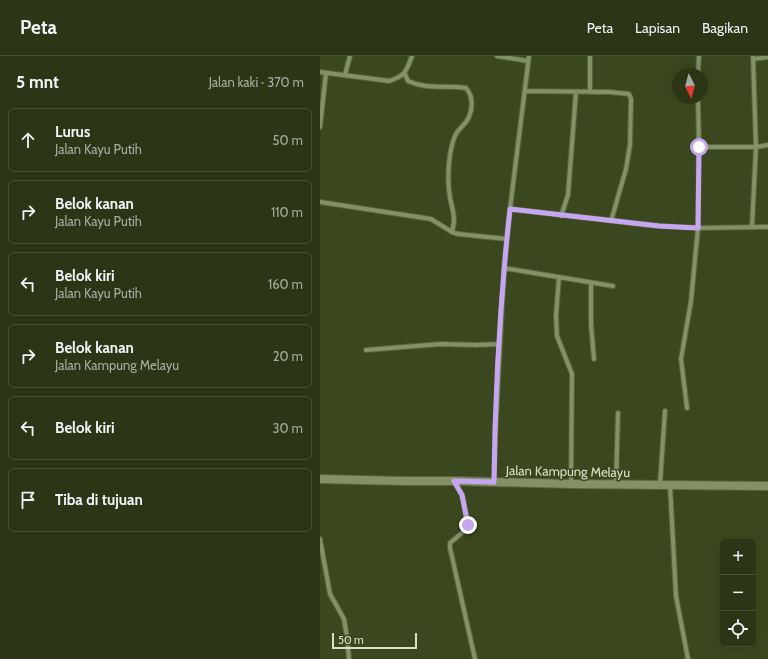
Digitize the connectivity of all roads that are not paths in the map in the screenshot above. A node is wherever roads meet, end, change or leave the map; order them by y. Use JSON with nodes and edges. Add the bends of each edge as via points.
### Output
{"nodes":[{"id":1,"x":350,"y":56,"type":"edge"},
{"id":2,"x":412,"y":56,"type":"edge"},
{"id":3,"x":497,"y":56,"type":"edge"},
{"id":4,"x":590,"y":56,"type":"edge"},
{"id":5,"x":699,"y":56,"type":"edge"},
{"id":6,"x":753,"y":57,"type":"edge"},
{"id":7,"x":768,"y":57,"type":"edge"},
{"id":8,"x":529,"y":58,"type":"edge"},
{"id":9,"x":698,"y":68,"type":"edge"},
{"id":10,"x":320,"y":72,"type":"edge"},
{"id":11,"x":326,"y":73,"type":"junction"},
{"id":12,"x":405,"y":74,"type":"junction"},
{"id":13,"x":347,"y":76,"type":"junction"},
{"id":14,"x":525,"y":91,"type":"junction"},
{"id":15,"x":576,"y":92,"type":"junction"},
{"id":16,"x":590,"y":92,"type":"junction"},
{"id":17,"x":698,"y":104,"type":"edge"},
{"id":18,"x":320,"y":127,"type":"edge"},
{"id":19,"x":768,"y":145,"type":"edge"},
{"id":20,"x":699,"y":147,"type":"junction"},
{"id":21,"x":756,"y":147,"type":"junction"},
{"id":22,"x":320,"y":202,"type":"edge"},
{"id":23,"x":510,"y":209,"type":"junction"},
{"id":24,"x":561,"y":216,"type":"junction"},
{"id":25,"x":611,"y":221,"type":"junction"},
{"id":26,"x":752,"y":226,"type":"junction"},
{"id":27,"x":768,"y":227,"type":"edge"},
{"id":28,"x":698,"y":228,"type":"junction"},
{"id":29,"x":452,"y":232,"type":"junction"},
{"id":30,"x":507,"y":239,"type":"junction"},
{"id":31,"x":504,"y":268,"type":"junction"},
{"id":32,"x":559,"y":278,"type":"junction"},
{"id":33,"x":591,"y":283,"type":"junction"},
{"id":34,"x":613,"y":286,"type":"dead end"},
{"id":35,"x":500,"y":344,"type":"junction"},
{"id":36,"x":366,"y":350,"type":"dead end"},
{"id":37,"x":594,"y":359,"type":"dead end"},
{"id":38,"x":687,"y":408,"type":"dead end"},
{"id":39,"x":665,"y":411,"type":"dead end"},
{"id":40,"x":618,"y":413,"type":"dead end"},
{"id":41,"x":320,"y":479,"type":"edge"},
{"id":42,"x":456,"y":481,"type":"junction"},
{"id":43,"x":494,"y":482,"type":"junction"},
{"id":44,"x":571,"y":484,"type":"junction"},
{"id":45,"x":616,"y":484,"type":"junction"},
{"id":46,"x":660,"y":484,"type":"junction"},
{"id":47,"x":670,"y":484,"type":"junction"},
{"id":48,"x":768,"y":486,"type":"edge"},
{"id":49,"x":320,"y":539,"type":"edge"},
{"id":50,"x":349,"y":659,"type":"edge"},
{"id":51,"x":475,"y":659,"type":"edge"},
{"id":52,"x":688,"y":659,"type":"edge"}],
"edges":[{"from":1,"to":13,"type":"street"},
{"from":2,"to":12,"type":"street"},
{"from":3,"to":8,"type":"street"},
{"from":4,"to":16,"type":"street"},
{"from":5,"to":9,"type":"street"},
{"from":6,"to":7,"type":"street"},
{"from":6,"to":21,"type":"street"},
{"from":8,"to":14,"type":"street"},
{"from":10,"to":11,"type":"street"},
{"from":11,"to":13,"type":"street"},
{"from":11,"to":18,"type":"street"},
{"from":12,"to":13,"type":"street","via":[[389,81]]},
{"from":12,"to":29,"type":"street","via":[[408,81],[414,84],[427,87],[456,86],[466,88],[470,93],[470,114],[455,134],[450,155],[450,198],[454,212]]},
{"from":14,"to":15,"type":"street"},
{"from":14,"to":23,"type":"street"},
{"from":15,"to":16,"type":"street"},
{"from":15,"to":24,"type":"street","via":[[568,195]]},
{"from":16,"to":25,"type":"street","via":[[629,94],[631,99],[630,145]]},
{"from":17,"to":20,"type":"street"},
{"from":19,"to":21,"type":"street"},
{"from":20,"to":21,"type":"street"},
{"from":20,"to":28,"type":"street"},
{"from":21,"to":26,"type":"street"},
{"from":22,"to":29,"type":"street","via":[[432,219]]},
{"from":23,"to":24,"type":"street"},
{"from":23,"to":30,"type":"street"},
{"from":24,"to":25,"type":"street"},
{"from":25,"to":28,"type":"street"},
{"from":26,"to":27,"type":"street"},
{"from":26,"to":28,"type":"street","via":[[726,229]]},
{"from":28,"to":38,"type":"street","via":[[691,301],[681,359]]},
{"from":29,"to":30,"type":"street"},
{"from":30,"to":31,"type":"street"},
{"from":31,"to":32,"type":"street"},
{"from":31,"to":35,"type":"street"},
{"from":32,"to":33,"type":"street"},
{"from":32,"to":44,"type":"street","via":[[557,336],[572,374]]},
{"from":33,"to":34,"type":"street"},
{"from":33,"to":37,"type":"street"},
{"from":35,"to":36,"type":"street"},
{"from":35,"to":43,"type":"street"},
{"from":39,"to":46,"type":"street"},
{"from":40,"to":45,"type":"street"},
{"from":41,"to":42,"type":"main road","name":"Jalan Kampung Melayu"},
{"from":42,"to":43,"type":"main road","name":"Jalan Kampung Melayu"},
{"from":42,"to":51,"type":"street","via":[[462,495],[468,525],[464,532],[450,542],[450,548]]},
{"from":43,"to":44,"type":"main road","name":"Jalan Kampung Melayu"},
{"from":44,"to":45,"type":"main road","name":"Jalan Kampung Melayu"},
{"from":45,"to":46,"type":"main road","name":"Jalan Kampung Melayu"},
{"from":46,"to":47,"type":"main road","name":"Jalan Kampung Melayu"},
{"from":47,"to":48,"type":"main road","name":"Jalan Kampung Melayu"},
{"from":47,"to":52,"type":"street","via":[[676,596]]},
{"from":49,"to":50,"type":"street","via":[[330,594],[344,619]]}]}
